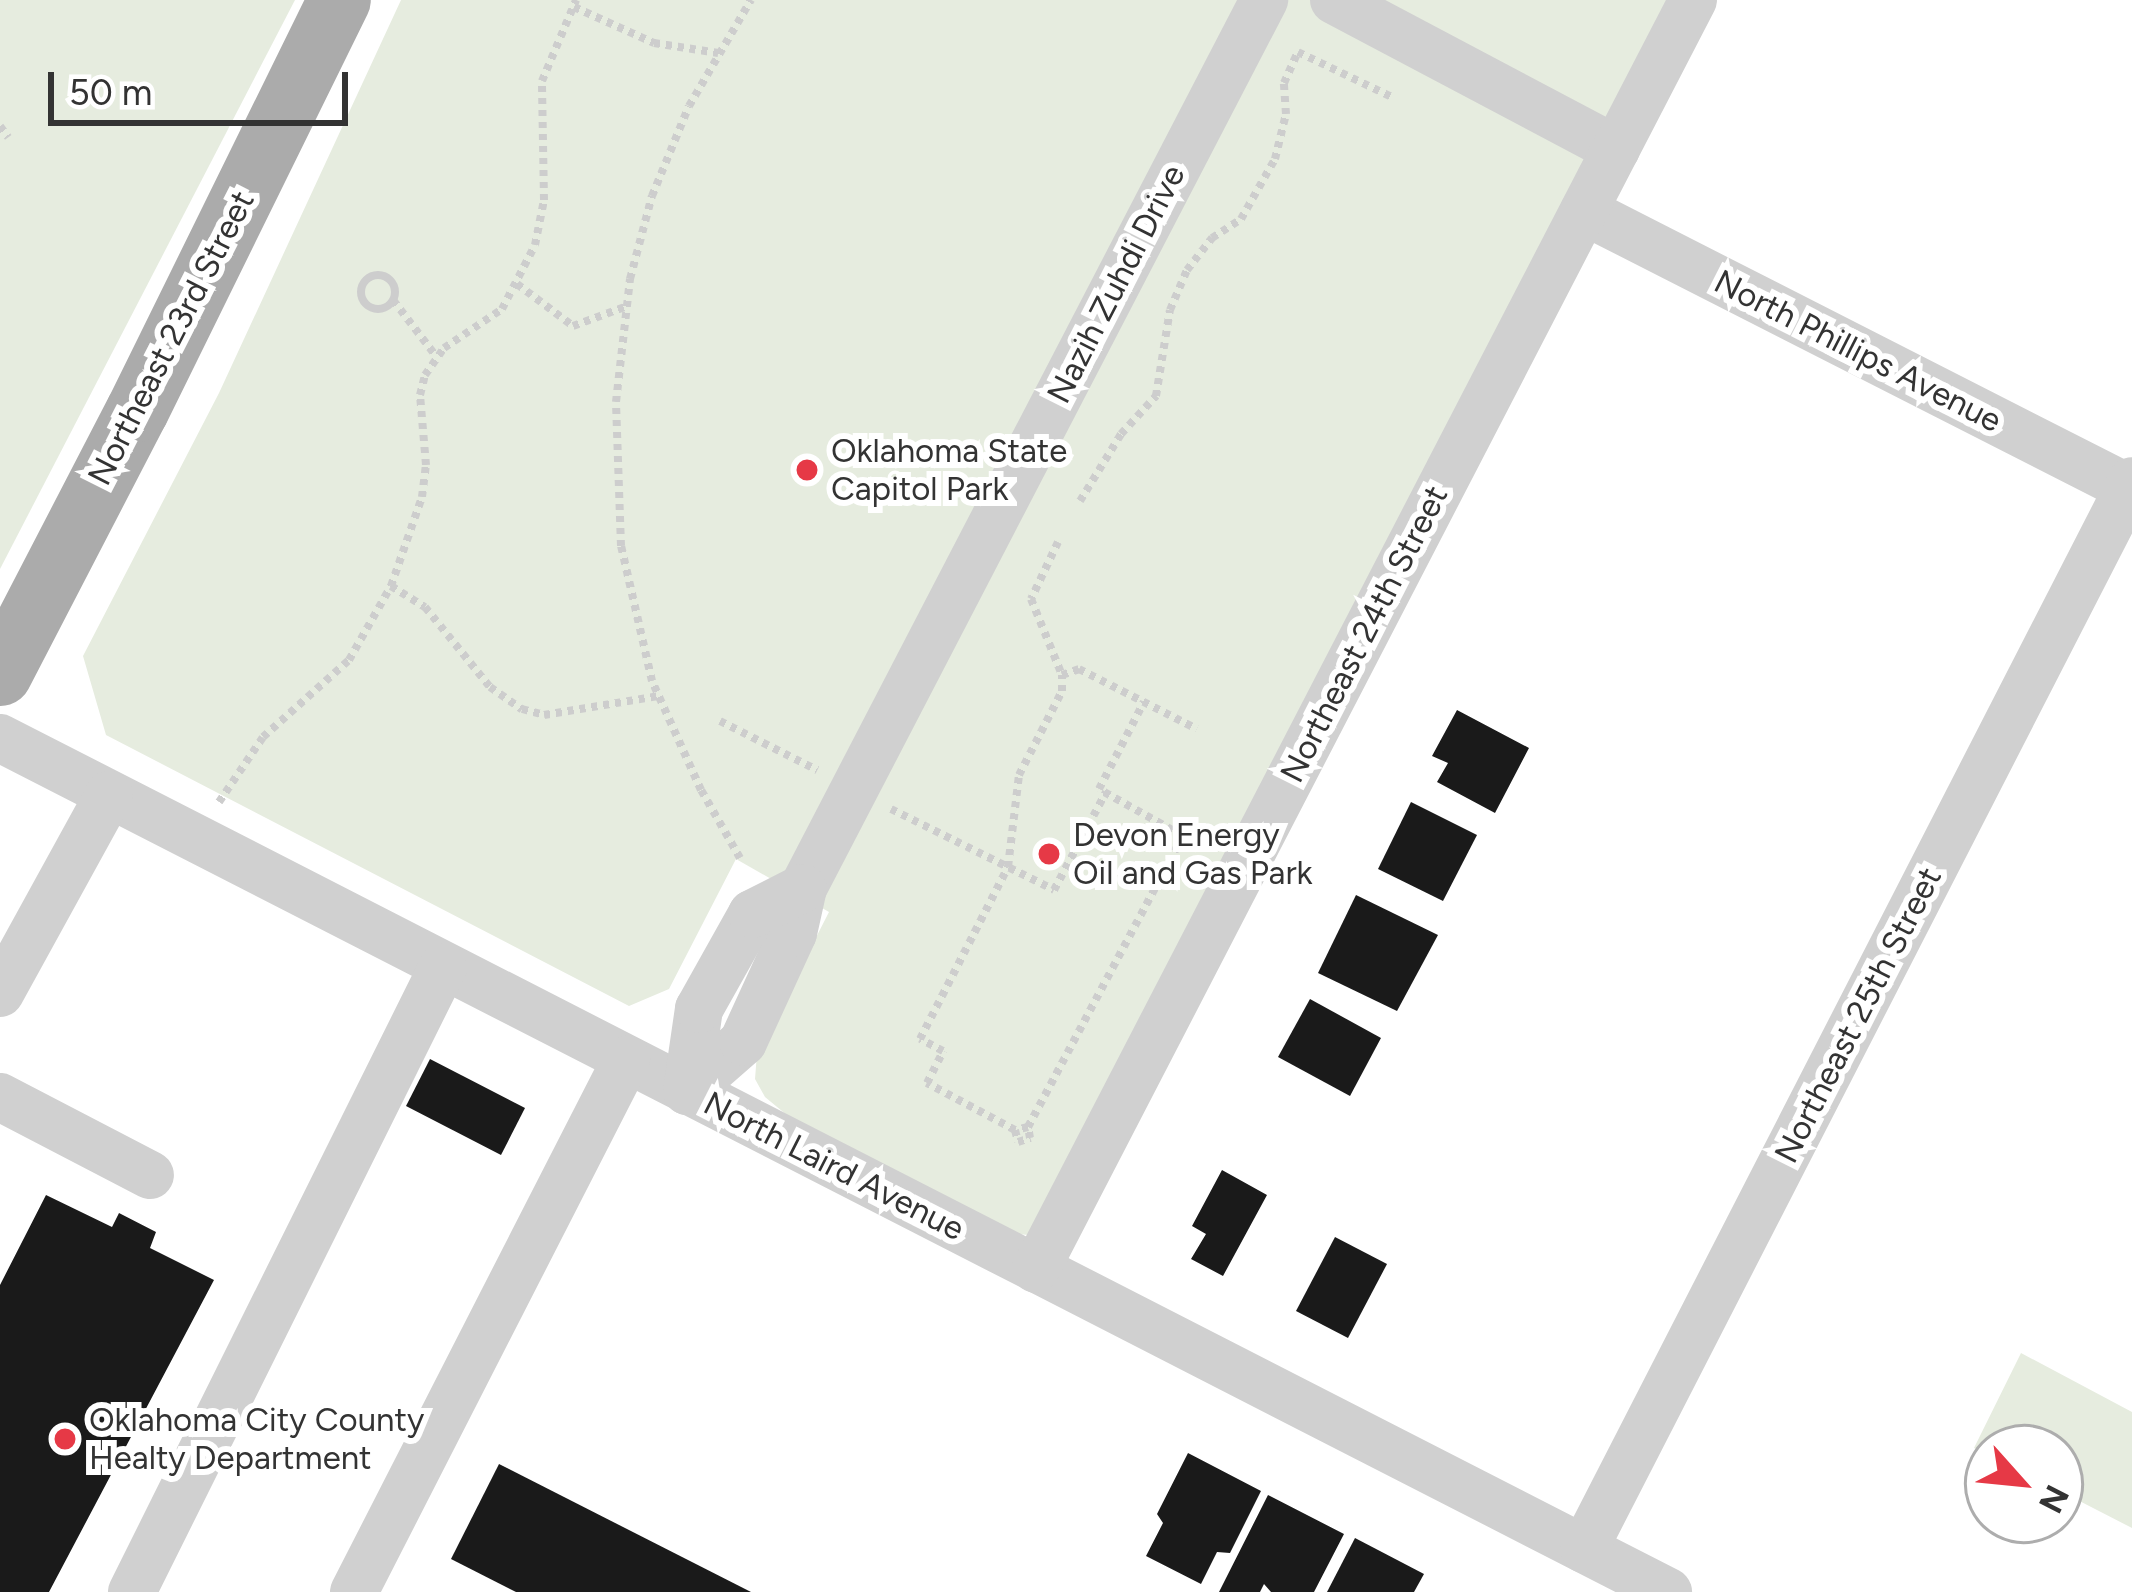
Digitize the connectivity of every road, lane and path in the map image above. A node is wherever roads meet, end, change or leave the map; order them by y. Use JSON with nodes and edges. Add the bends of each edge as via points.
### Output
{"nodes":[{"id":1,"x":338,"y":0,"type":"edge"},
{"id":2,"x":751,"y":0,"type":"edge"},
{"id":3,"x":1264,"y":0,"type":"edge"},
{"id":4,"x":1334,"y":0,"type":"edge"},
{"id":5,"x":1694,"y":0,"type":"edge"},
{"id":6,"x":575,"y":3,"type":"edge"},
{"id":7,"x":1304,"y":40,"type":"dead end"},
{"id":8,"x":1298,"y":52,"type":"junction"},
{"id":9,"x":718,"y":53,"type":"junction"},
{"id":10,"x":1394,"y":98,"type":"dead end"},
{"id":11,"x":0,"y":126,"type":"edge"},
{"id":12,"x":8,"y":137,"type":"dead end"},
{"id":13,"x":1616,"y":149,"type":"junction"},
{"id":14,"x":1585,"y":211,"type":"junction"},
{"id":15,"x":517,"y":284,"type":"junction"},
{"id":16,"x":393,"y":300,"type":"junction"},
{"id":17,"x":626,"y":307,"type":"junction"},
{"id":18,"x":436,"y":356,"type":"junction"},
{"id":19,"x":2131,"y":487,"type":"edge"},
{"id":20,"x":1081,"y":501,"type":"dead end"},
{"id":21,"x":1058,"y":542,"type":"dead end"},
{"id":22,"x":391,"y":586,"type":"junction"},
{"id":23,"x":0,"y":674,"type":"edge"},
{"id":24,"x":1062,"y":675,"type":"junction"},
{"id":25,"x":659,"y":696,"type":"junction"},
{"id":26,"x":1144,"y":702,"type":"junction"},
{"id":27,"x":720,"y":721,"type":"dead end"},
{"id":28,"x":1197,"y":729,"type":"dead end"},
{"id":29,"x":0,"y":738,"type":"edge"},
{"id":30,"x":829,"y":776,"type":"dead end"},
{"id":31,"x":1106,"y":793,"type":"junction"},
{"id":32,"x":109,"y":795,"type":"junction"},
{"id":33,"x":219,"y":802,"type":"dead end"},
{"id":34,"x":884,"y":805,"type":"dead end"},
{"id":35,"x":740,"y":858,"type":"dead end"},
{"id":36,"x":1009,"y":867,"type":"junction"},
{"id":37,"x":443,"y":967,"type":"junction"},
{"id":38,"x":0,"y":993,"type":"edge"},
{"id":39,"x":626,"y":1060,"type":"junction"},
{"id":40,"x":687,"y":1091,"type":"junction"},
{"id":41,"x":0,"y":1097,"type":"edge"},
{"id":42,"x":1028,"y":1127,"type":"junction"},
{"id":43,"x":1016,"y":1130,"type":"junction"},
{"id":44,"x":150,"y":1174,"type":"dead end"},
{"id":45,"x":1036,"y":1269,"type":"junction"},
{"id":46,"x":1584,"y":1549,"type":"junction"},
{"id":47,"x":132,"y":1592,"type":"edge"},
{"id":48,"x":354,"y":1592,"type":"edge"},
{"id":49,"x":1668,"y":1592,"type":"edge"}],
"edges":[{"from":1,"to":23,"type":"main road","name":"Northeast 23rd Street"},
{"from":2,"to":9,"type":"path"},
{"from":3,"to":40,"type":"street","name":"Nazih Zuhdi Drive","via":[[802,888],[752,914],[699,1009]]},
{"from":4,"to":13,"type":"street"},
{"from":5,"to":13,"type":"street","name":"Northeast 24th Street"},
{"from":6,"to":9,"type":"path","via":[[654,43]]},
{"from":6,"to":15,"type":"path","via":[[542,81],[544,200]]},
{"from":7,"to":8,"type":"path"},
{"from":8,"to":10,"type":"path"},
{"from":8,"to":20,"type":"path","via":[[1284,82],[1275,159],[1240,219],[1187,270],[1170,310],[1156,396],[1121,434]]},
{"from":9,"to":17,"type":"path","via":[[652,196]]},
{"from":11,"to":12,"type":"path"},
{"from":13,"to":14,"type":"street","name":"Northeast 24th Street"},
{"from":14,"to":19,"type":"street","name":"North Phillips Avenue"},
{"from":14,"to":45,"type":"street","name":"Northeast 24th Street"},
{"from":15,"to":17,"type":"path","via":[[573,326]]},
{"from":15,"to":18,"type":"path","via":[[486,323]]},
{"from":16,"to":16,"type":"path","via":[[370,308],[362,284],[383,276]]},
{"from":16,"to":18,"type":"path"},
{"from":17,"to":25,"type":"path","via":[[616,402],[621,546]]},
{"from":18,"to":22,"type":"path","via":[[420,395],[422,497]]},
{"from":19,"to":46,"type":"street","name":"Northeast 25th Street"},
{"from":21,"to":24,"type":"path","via":[[1030,593]]},
{"from":22,"to":25,"type":"path","via":[[425,608],[490,687],[522,709],[544,715]]},
{"from":22,"to":33,"type":"path","via":[[349,660],[263,737]]},
{"from":24,"to":26,"type":"path","via":[[1079,669]]},
{"from":24,"to":36,"type":"path","via":[[1062,691],[1019,775]]},
{"from":25,"to":35,"type":"path"},
{"from":26,"to":28,"type":"path"},
{"from":26,"to":31,"type":"path","via":[[1100,789]]},
{"from":27,"to":30,"type":"path"},
{"from":29,"to":32,"type":"street","name":"North Laird Avenue"},
{"from":31,"to":36,"type":"path","via":[[1054,890]]},
{"from":31,"to":42,"type":"path","via":[[1183,836]]},
{"from":32,"to":37,"type":"street","name":"North Laird Avenue"},
{"from":32,"to":38,"type":"street"},
{"from":34,"to":36,"type":"path"},
{"from":36,"to":43,"type":"path","via":[[920,1039],[943,1051],[927,1083]]},
{"from":37,"to":39,"type":"street","name":"North Laird Avenue"},
{"from":37,"to":47,"type":"street"},
{"from":39,"to":40,"type":"street","name":"North Laird Avenue"},
{"from":39,"to":48,"type":"street"},
{"from":40,"to":45,"type":"street","name":"North Laird Avenue"},
{"from":41,"to":44,"type":"street"},
{"from":42,"to":43,"type":"path"},
{"from":42,"to":43,"type":"path","via":[[1024,1143]]},
{"from":45,"to":46,"type":"street","name":"North Laird Avenue"},
{"from":46,"to":49,"type":"street","name":"North Laird Avenue"}]}
